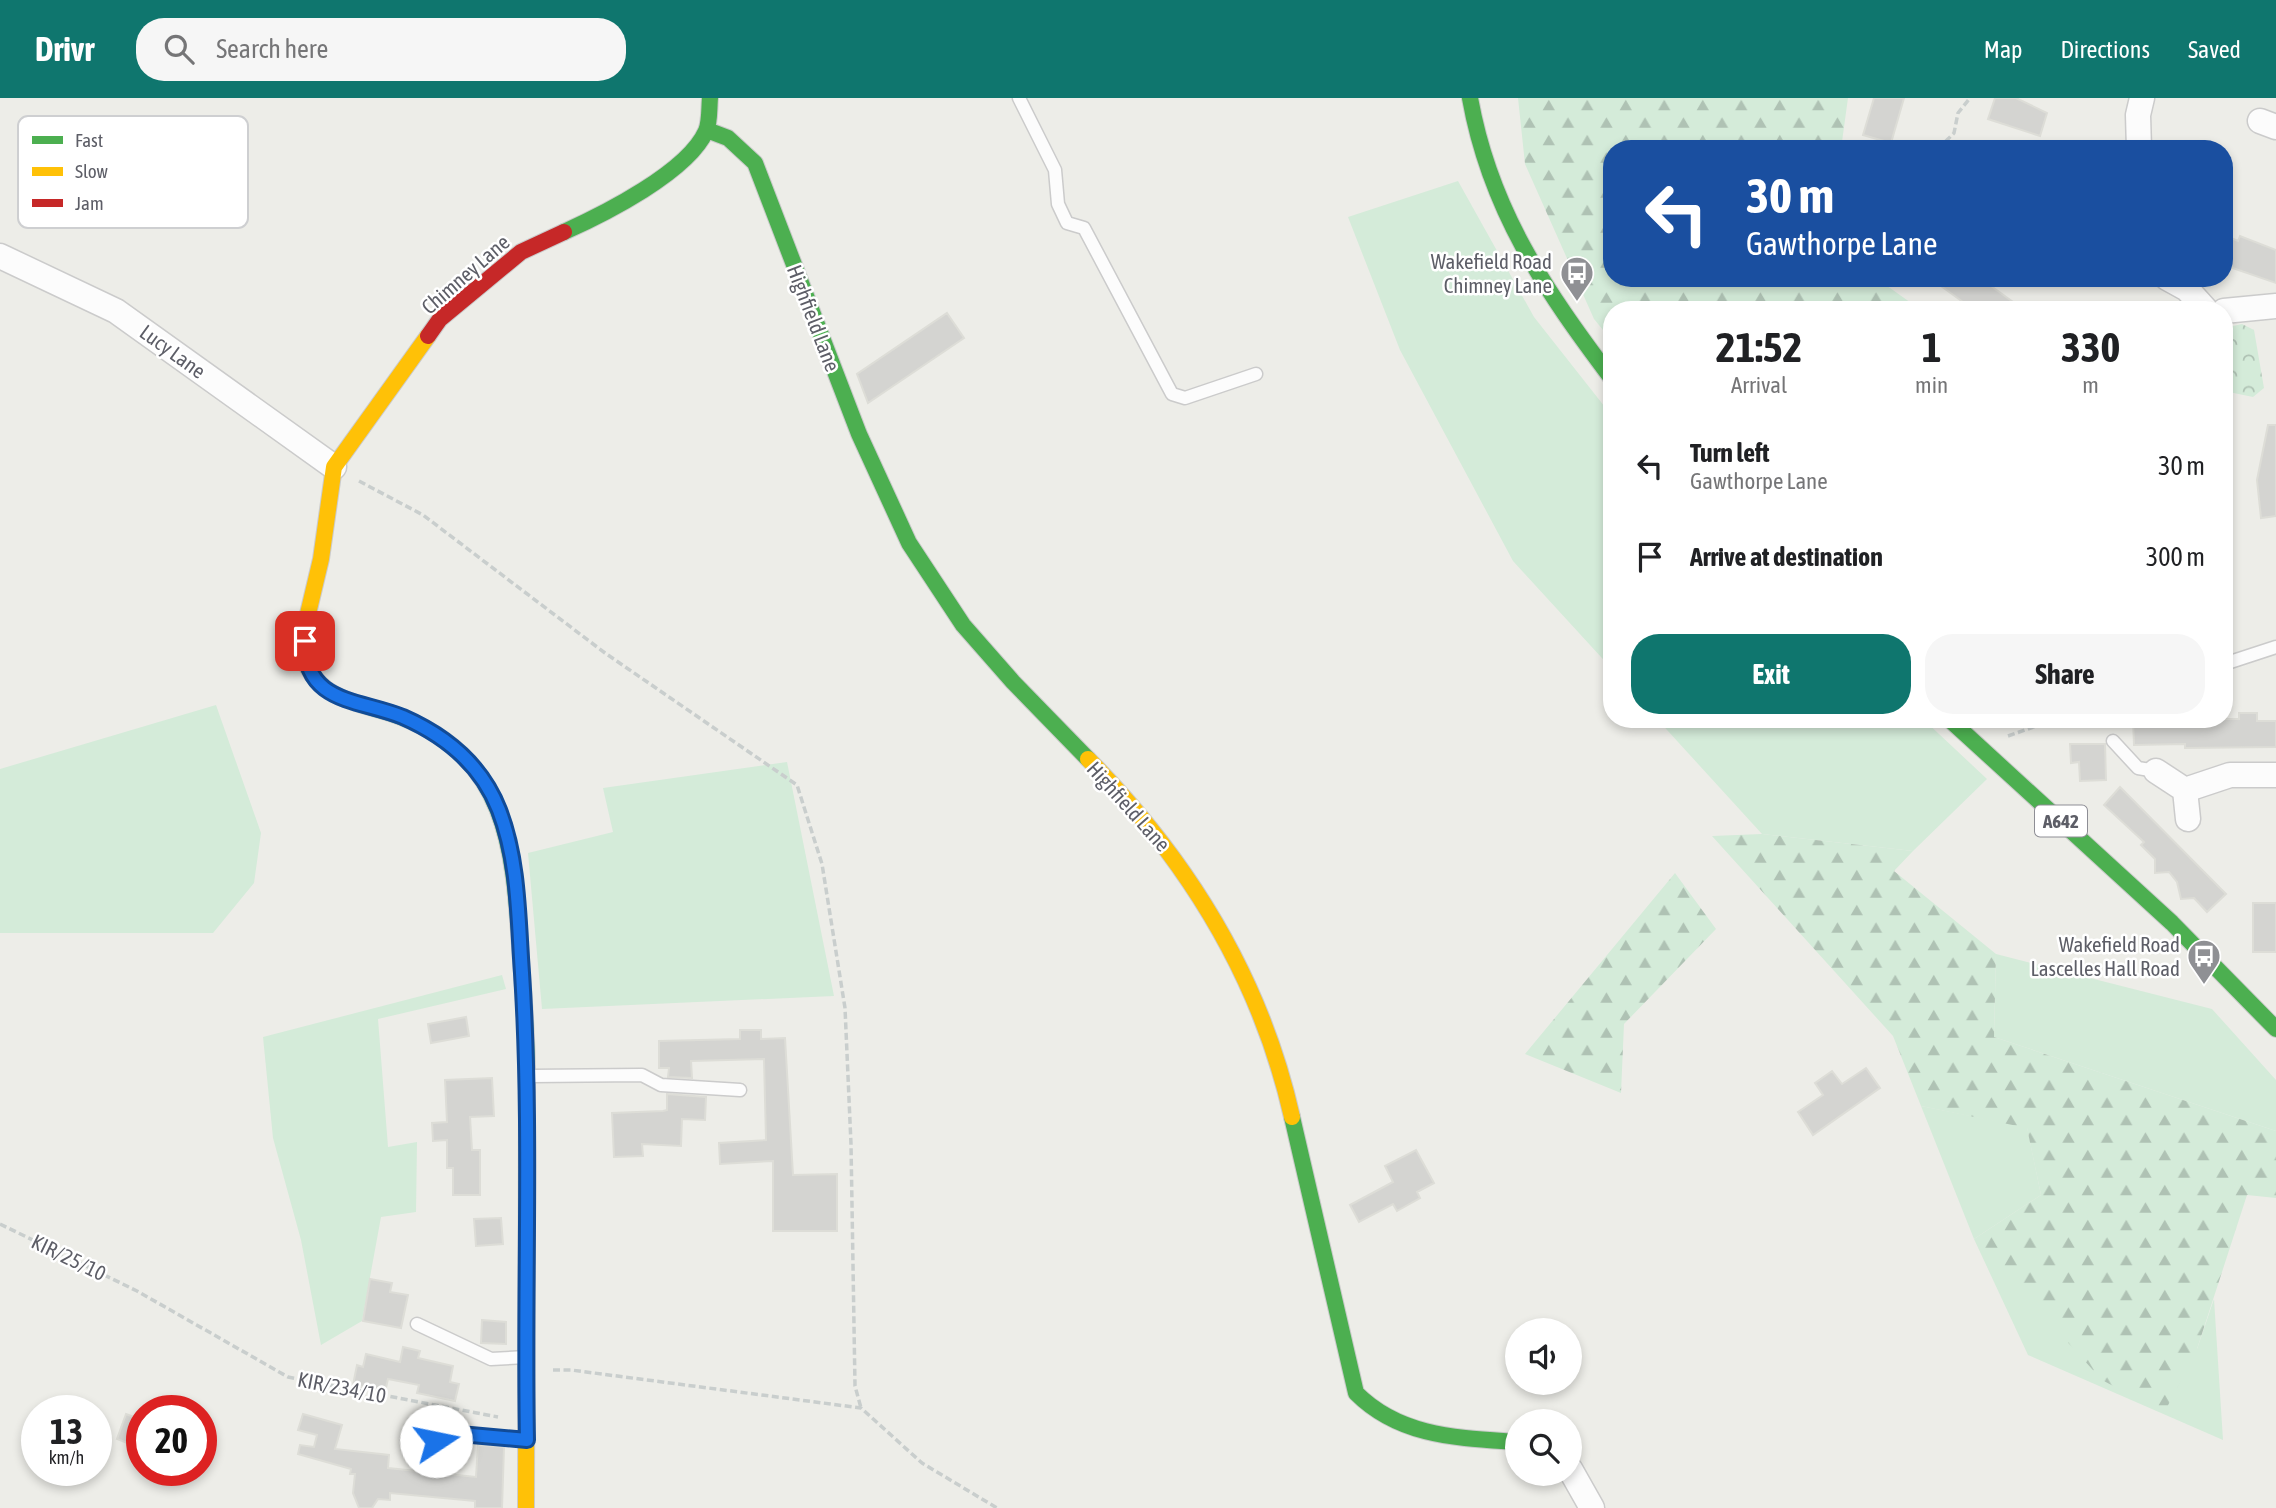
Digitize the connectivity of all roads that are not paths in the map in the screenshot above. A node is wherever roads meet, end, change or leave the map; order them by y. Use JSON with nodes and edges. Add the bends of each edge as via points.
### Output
{"nodes":[{"id":1,"x":710,"y":98,"type":"edge"},
{"id":2,"x":1019,"y":98,"type":"edge"},
{"id":3,"x":1470,"y":98,"type":"edge"},
{"id":4,"x":2142,"y":98,"type":"edge"},
{"id":5,"x":707,"y":130,"type":"junction"},
{"id":6,"x":2139,"y":140,"type":"edge"},
{"id":7,"x":0,"y":256,"type":"edge"},
{"id":8,"x":2183,"y":287,"type":"edge"},
{"id":9,"x":2197,"y":301,"type":"edge"},
{"id":10,"x":2276,"y":306,"type":"edge"},
{"id":11,"x":2233,"y":310,"type":"edge"},
{"id":12,"x":1603,"y":367,"type":"edge"},
{"id":13,"x":1256,"y":374,"type":"dead end"},
{"id":14,"x":334,"y":467,"type":"junction"},
{"id":15,"x":2276,"y":648,"type":"edge"},
{"id":16,"x":2233,"y":661,"type":"edge"},
{"id":17,"x":1959,"y":728,"type":"edge"},
{"id":18,"x":2113,"y":741,"type":"dead end"},
{"id":19,"x":2156,"y":771,"type":"joint"},
{"id":20,"x":2276,"y":775,"type":"edge"},
{"id":21,"x":2185,"y":790,"type":"junction"},
{"id":22,"x":2188,"y":819,"type":"dead end"},
{"id":23,"x":2272,"y":1035,"type":"edge"},
{"id":24,"x":527,"y":1076,"type":"junction"},
{"id":25,"x":740,"y":1090,"type":"dead end"},
{"id":26,"x":417,"y":1324,"type":"dead end"},
{"id":27,"x":526,"y":1364,"type":"junction"},
{"id":28,"x":527,"y":1440,"type":"junction"},
{"id":29,"x":1505,"y":1442,"type":"edge"},
{"id":30,"x":423,"y":1449,"type":"dead end"},
{"id":31,"x":1580,"y":1486,"type":"edge"},
{"id":32,"x":526,"y":1508,"type":"edge"},
{"id":33,"x":1592,"y":1508,"type":"edge"}],
"edges":[{"from":1,"to":5,"type":"main road"},
{"from":2,"to":13,"type":"lane","via":[[1055,170],[1058,204],[1067,223],[1084,228],[1172,394],[1185,398]]},
{"from":3,"to":12,"type":"main road","via":[[1479,145],[1521,248],[1552,300]]},
{"from":4,"to":6,"type":"street"},
{"from":5,"to":14,"type":"main road","name":"Chimney Lane","via":[[668,172],[589,221],[521,252],[440,319]]},
{"from":5,"to":29,"type":"main road","name":"Highfield Lane","via":[[727,138],[755,163],[873,469],[939,593],[988,657],[1151,828],[1190,879],[1229,943],[1282,1071],[1356,1393],[1369,1406],[1416,1432]]},
{"from":7,"to":14,"type":"street","name":"Lucy Lane","via":[[116,311]]},
{"from":8,"to":9,"type":"street"},
{"from":10,"to":11,"type":"street"},
{"from":14,"to":24,"type":"main road","via":[[321,559],[306,622],[305,661],[327,691],[402,717],[444,739],[476,768],[499,809],[514,861]]},
{"from":15,"to":16,"type":"lane"},
{"from":17,"to":23,"type":"main road","number":"A642","via":[[2172,923]]},
{"from":18,"to":19,"type":"lane","via":[[2138,768]]},
{"from":19,"to":21,"type":"street"},
{"from":20,"to":21,"type":"street","via":[[2230,775]]},
{"from":21,"to":22,"type":"street"},
{"from":24,"to":25,"type":"lane","via":[[642,1075],[661,1085]]},
{"from":24,"to":27,"type":"main road"},
{"from":26,"to":27,"type":"lane","via":[[491,1359]]},
{"from":27,"to":28,"type":"main road"},
{"from":28,"to":30,"type":"lane","via":[[449,1433]]},
{"from":28,"to":32,"type":"main road"},
{"from":31,"to":33,"type":"street"}]}
